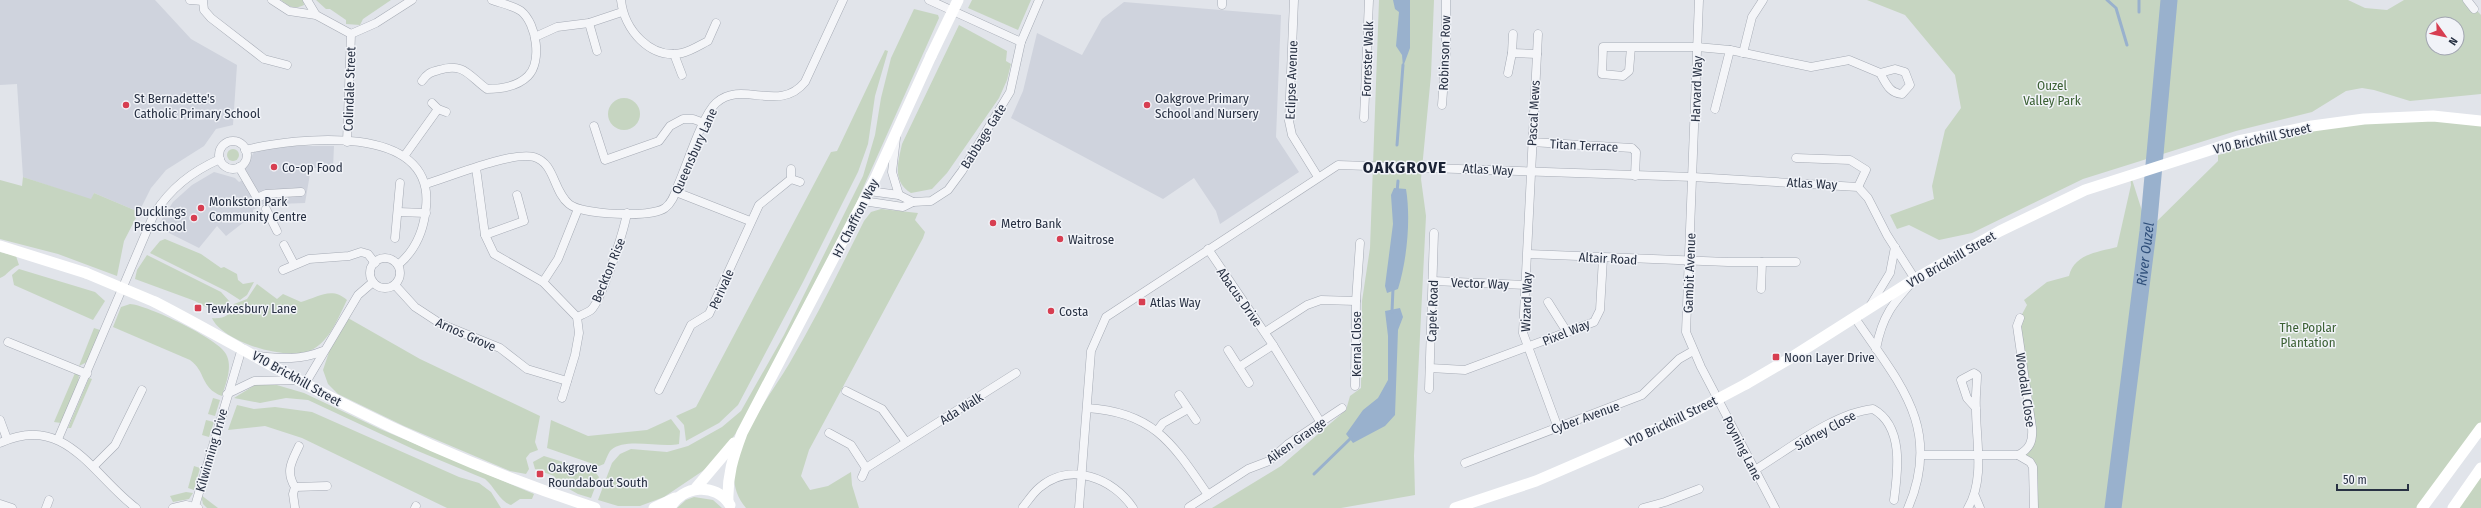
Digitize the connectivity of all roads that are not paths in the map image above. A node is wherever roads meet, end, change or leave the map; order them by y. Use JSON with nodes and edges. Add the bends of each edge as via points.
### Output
{"nodes":[{"id":1,"x":190,"y":0,"type":"edge"},
{"id":2,"x":272,"y":0,"type":"edge"},
{"id":3,"x":307,"y":0,"type":"edge"},
{"id":4,"x":412,"y":0,"type":"edge"},
{"id":5,"x":492,"y":0,"type":"edge"},
{"id":6,"x":621,"y":0,"type":"edge"},
{"id":7,"x":843,"y":0,"type":"edge"},
{"id":8,"x":928,"y":0,"type":"edge"},
{"id":9,"x":958,"y":0,"type":"edge"},
{"id":10,"x":1039,"y":0,"type":"edge"},
{"id":11,"x":1294,"y":0,"type":"edge"},
{"id":12,"x":1369,"y":0,"type":"edge"},
{"id":13,"x":1446,"y":0,"type":"edge"},
{"id":14,"x":1699,"y":0,"type":"edge"},
{"id":15,"x":1763,"y":0,"type":"edge"},
{"id":16,"x":2467,"y":0,"type":"edge"},
{"id":17,"x":203,"y":1,"type":"edge"},
{"id":18,"x":2474,"y":9,"type":"dead end"},
{"id":19,"x":622,"y":12,"type":"junction"},
{"id":20,"x":316,"y":15,"type":"junction"},
{"id":21,"x":589,"y":23,"type":"junction"},
{"id":22,"x":716,"y":23,"type":"dead end"},
{"id":23,"x":351,"y":34,"type":"junction"},
{"id":24,"x":1513,"y":34,"type":"dead end"},
{"id":25,"x":1538,"y":34,"type":"dead end"},
{"id":26,"x":535,"y":37,"type":"junction"},
{"id":27,"x":1022,"y":42,"type":"junction"},
{"id":28,"x":1631,"y":47,"type":"junction"},
{"id":29,"x":1697,"y":47,"type":"junction"},
{"id":30,"x":1730,"y":50,"type":"junction"},
{"id":31,"x":597,"y":51,"type":"dead end"},
{"id":32,"x":1512,"y":53,"type":"junction"},
{"id":33,"x":1743,"y":53,"type":"junction"},
{"id":34,"x":674,"y":54,"type":"junction"},
{"id":35,"x":1536,"y":54,"type":"junction"},
{"id":36,"x":287,"y":65,"type":"dead end"},
{"id":37,"x":1880,"y":72,"type":"dead end"},
{"id":38,"x":1508,"y":73,"type":"dead end"},
{"id":39,"x":682,"y":75,"type":"dead end"},
{"id":40,"x":422,"y":81,"type":"dead end"},
{"id":41,"x":432,"y":103,"type":"dead end"},
{"id":42,"x":1442,"y":105,"type":"dead end"},
{"id":43,"x":438,"y":109,"type":"junction"},
{"id":44,"x":1715,"y":109,"type":"dead end"},
{"id":45,"x":446,"y":112,"type":"dead end"},
{"id":46,"x":1364,"y":118,"type":"dead end"},
{"id":47,"x":2481,"y":121,"type":"edge"},
{"id":48,"x":704,"y":124,"type":"junction"},
{"id":49,"x":594,"y":126,"type":"dead end"},
{"id":50,"x":897,"y":131,"type":"junction"},
{"id":51,"x":347,"y":142,"type":"junction"},
{"id":52,"x":1531,"y":142,"type":"junction"},
{"id":53,"x":245,"y":150,"type":"junction"},
{"id":54,"x":405,"y":155,"type":"junction"},
{"id":55,"x":1796,"y":158,"type":"dead end"},
{"id":56,"x":220,"y":159,"type":"junction"},
{"id":57,"x":239,"y":167,"type":"junction"},
{"id":58,"x":476,"y":168,"type":"junction"},
{"id":59,"x":791,"y":169,"type":"dead end"},
{"id":60,"x":1530,"y":171,"type":"junction"},
{"id":61,"x":1635,"y":176,"type":"junction"},
{"id":62,"x":1318,"y":177,"type":"junction"},
{"id":63,"x":1693,"y":177,"type":"junction"},
{"id":64,"x":791,"y":179,"type":"junction"},
{"id":65,"x":800,"y":182,"type":"dead end"},
{"id":66,"x":400,"y":183,"type":"dead end"},
{"id":67,"x":426,"y":184,"type":"junction"},
{"id":68,"x":1858,"y":187,"type":"junction"},
{"id":69,"x":869,"y":191,"type":"junction"},
{"id":70,"x":301,"y":192,"type":"dead end"},
{"id":71,"x":676,"y":192,"type":"junction"},
{"id":72,"x":517,"y":194,"type":"dead end"},
{"id":73,"x":899,"y":195,"type":"junction"},
{"id":74,"x":863,"y":201,"type":"junction"},
{"id":75,"x":913,"y":202,"type":"junction"},
{"id":76,"x":266,"y":209,"type":"dead end"},
{"id":77,"x":578,"y":209,"type":"junction"},
{"id":78,"x":398,"y":212,"type":"junction"},
{"id":79,"x":426,"y":213,"type":"junction"},
{"id":80,"x":627,"y":213,"type":"junction"},
{"id":81,"x":750,"y":221,"type":"junction"},
{"id":82,"x":277,"y":231,"type":"dead end"},
{"id":83,"x":1434,"y":233,"type":"dead end"},
{"id":84,"x":485,"y":235,"type":"junction"},
{"id":85,"x":395,"y":238,"type":"dead end"},
{"id":86,"x":1360,"y":243,"type":"dead end"},
{"id":87,"x":284,"y":245,"type":"dead end"},
{"id":88,"x":0,"y":246,"type":"edge"},
{"id":89,"x":1895,"y":247,"type":"junction"},
{"id":90,"x":1208,"y":249,"type":"junction"},
{"id":91,"x":1528,"y":254,"type":"junction"},
{"id":92,"x":1604,"y":258,"type":"junction"},
{"id":93,"x":1689,"y":260,"type":"junction"},
{"id":94,"x":1762,"y":262,"type":"junction"},
{"id":95,"x":1796,"y":262,"type":"dead end"},
{"id":96,"x":375,"y":263,"type":"junction"},
{"id":97,"x":294,"y":264,"type":"junction"},
{"id":98,"x":398,"y":265,"type":"junction"},
{"id":99,"x":284,"y":270,"type":"dead end"},
{"id":100,"x":1915,"y":279,"type":"junction"},
{"id":101,"x":1433,"y":281,"type":"junction"},
{"id":102,"x":373,"y":282,"type":"junction"},
{"id":103,"x":543,"y":282,"type":"junction"},
{"id":104,"x":395,"y":285,"type":"junction"},
{"id":105,"x":1526,"y":285,"type":"junction"},
{"id":106,"x":1761,"y":289,"type":"dead end"},
{"id":107,"x":1356,"y":301,"type":"junction"},
{"id":108,"x":1548,"y":302,"type":"dead end"},
{"id":109,"x":1867,"y":310,"type":"junction"},
{"id":110,"x":577,"y":317,"type":"junction"},
{"id":111,"x":1855,"y":318,"type":"junction"},
{"id":112,"x":2020,"y":318,"type":"dead end"},
{"id":113,"x":1265,"y":332,"type":"junction"},
{"id":114,"x":1566,"y":332,"type":"junction"},
{"id":115,"x":8,"y":342,"type":"dead end"},
{"id":116,"x":1273,"y":345,"type":"junction"},
{"id":117,"x":1527,"y":347,"type":"junction"},
{"id":118,"x":242,"y":348,"type":"junction"},
{"id":119,"x":1876,"y":349,"type":"junction"},
{"id":120,"x":1228,"y":350,"type":"dead end"},
{"id":121,"x":323,"y":351,"type":"junction"},
{"id":122,"x":1693,"y":351,"type":"junction"},
{"id":123,"x":256,"y":356,"type":"junction"},
{"id":124,"x":1239,"y":367,"type":"junction"},
{"id":125,"x":1701,"y":367,"type":"joint"},
{"id":126,"x":1430,"y":368,"type":"junction"},
{"id":127,"x":1016,"y":373,"type":"dead end"},
{"id":128,"x":86,"y":374,"type":"junction"},
{"id":129,"x":567,"y":381,"type":"junction"},
{"id":130,"x":301,"y":382,"type":"junction"},
{"id":131,"x":1249,"y":383,"type":"dead end"},
{"id":132,"x":1355,"y":386,"type":"dead end"},
{"id":133,"x":1429,"y":389,"type":"dead end"},
{"id":134,"x":142,"y":390,"type":"dead end"},
{"id":135,"x":659,"y":390,"type":"dead end"},
{"id":136,"x":846,"y":391,"type":"dead end"},
{"id":137,"x":227,"y":394,"type":"junction"},
{"id":138,"x":1179,"y":395,"type":"dead end"},
{"id":139,"x":562,"y":398,"type":"dead end"},
{"id":140,"x":1087,"y":408,"type":"junction"},
{"id":141,"x":1342,"y":408,"type":"dead end"},
{"id":142,"x":1976,"y":408,"type":"dead end"},
{"id":143,"x":1188,"y":409,"type":"junction"},
{"id":144,"x":0,"y":420,"type":"edge"},
{"id":145,"x":1196,"y":420,"type":"dead end"},
{"id":146,"x":1321,"y":423,"type":"junction"},
{"id":147,"x":1558,"y":428,"type":"junction"},
{"id":148,"x":2481,"y":428,"type":"edge"},
{"id":149,"x":1158,"y":431,"type":"junction"},
{"id":150,"x":742,"y":433,"type":"junction"},
{"id":151,"x":830,"y":433,"type":"dead end"},
{"id":152,"x":58,"y":440,"type":"junction"},
{"id":153,"x":3,"y":441,"type":"edge"},
{"id":154,"x":906,"y":442,"type":"junction"},
{"id":155,"x":299,"y":446,"type":"dead end"},
{"id":156,"x":1922,"y":455,"type":"junction"},
{"id":157,"x":2018,"y":455,"type":"junction"},
{"id":158,"x":1978,"y":456,"type":"junction"},
{"id":159,"x":1465,"y":464,"type":"dead end"},
{"id":160,"x":94,"y":466,"type":"junction"},
{"id":161,"x":866,"y":468,"type":"junction"},
{"id":162,"x":2481,"y":468,"type":"edge"},
{"id":163,"x":1755,"y":470,"type":"junction"},
{"id":164,"x":1082,"y":476,"type":"junction"},
{"id":165,"x":862,"y":477,"type":"dead end"},
{"id":166,"x":327,"y":486,"type":"dead end"},
{"id":167,"x":295,"y":487,"type":"junction"},
{"id":168,"x":695,"y":489,"type":"junction"},
{"id":169,"x":1699,"y":490,"type":"dead end"},
{"id":170,"x":1208,"y":495,"type":"junction"},
{"id":171,"x":679,"y":496,"type":"junction"},
{"id":172,"x":1975,"y":496,"type":"junction"},
{"id":173,"x":1894,"y":500,"type":"dead end"},
{"id":174,"x":0,"y":504,"type":"edge"},
{"id":175,"x":729,"y":505,"type":"edge"},
{"id":176,"x":1667,"y":505,"type":"edge"},
{"id":177,"x":196,"y":507,"type":"edge"},
{"id":178,"x":1023,"y":507,"type":"edge"},
{"id":179,"x":1189,"y":507,"type":"edge"},
{"id":180,"x":12,"y":508,"type":"edge"},
{"id":181,"x":136,"y":508,"type":"edge"},
{"id":182,"x":173,"y":508,"type":"edge"},
{"id":183,"x":295,"y":508,"type":"edge"},
{"id":184,"x":595,"y":508,"type":"edge"},
{"id":185,"x":654,"y":508,"type":"edge"},
{"id":186,"x":670,"y":508,"type":"edge"},
{"id":187,"x":1079,"y":508,"type":"edge"},
{"id":188,"x":1133,"y":508,"type":"edge"},
{"id":189,"x":1455,"y":508,"type":"edge"},
{"id":190,"x":1643,"y":508,"type":"edge"},
{"id":191,"x":1775,"y":508,"type":"edge"},
{"id":192,"x":1908,"y":508,"type":"edge"},
{"id":193,"x":1968,"y":508,"type":"edge"},
{"id":194,"x":1980,"y":508,"type":"edge"},
{"id":195,"x":2034,"y":508,"type":"edge"},
{"id":196,"x":2422,"y":508,"type":"edge"},
{"id":197,"x":2453,"y":508,"type":"edge"}],
"edges":[{"from":1,"to":17,"type":"street"},
{"from":2,"to":20,"type":"street","via":[[290,11]]},
{"from":3,"to":20,"type":"street"},
{"from":4,"to":23,"type":"street","name":"Colindale Street","via":[[376,23]]},
{"from":5,"to":26,"type":"street","via":[[521,11]]},
{"from":6,"to":19,"type":"street"},
{"from":7,"to":48,"type":"street","name":"Queensbury Lane","via":[[805,82],[798,90],[780,97],[738,94],[727,96],[710,109]]},
{"from":8,"to":27,"type":"street"},
{"from":9,"to":50,"type":"street","name":"H7 Chaffron Way","bridge":true},
{"from":10,"to":27,"type":"street","name":"Babbage Gate"},
{"from":11,"to":62,"type":"street","name":"Eclipse Avenue","via":[[1289,121],[1292,135]]},
{"from":12,"to":46,"type":"street","name":"Forrester Walk"},
{"from":13,"to":42,"type":"street","name":"Robinson Row"},
{"from":14,"to":29,"type":"street","name":"Harvard Way"},
{"from":15,"to":33,"type":"street","via":[[1752,18]]},
{"from":16,"to":18,"type":"street"},
{"from":17,"to":36,"type":"street","via":[[204,10],[211,18],[246,46],[264,59]]},
{"from":19,"to":21,"type":"street"},
{"from":19,"to":34,"type":"street","via":[[639,39],[663,53]]},
{"from":20,"to":23,"type":"street"},
{"from":21,"to":26,"type":"street","via":[[557,27]]},
{"from":21,"to":31,"type":"street"},
{"from":22,"to":34,"type":"street","via":[[708,41]]},
{"from":23,"to":51,"type":"street","name":"Colindale Street"},
{"from":24,"to":32,"type":"street"},
{"from":25,"to":35,"type":"street","name":"Pascal Mews"},
{"from":26,"to":40,"type":"street","via":[[534,67],[527,77],[516,83],[488,89],[463,69],[452,66],[427,74]]},
{"from":27,"to":75,"type":"street","name":"Babbage Gate","via":[[1010,92],[962,171],[948,190],[931,201]]},
{"from":28,"to":28,"type":"street","via":[[1603,47],[1602,74],[1622,76],[1629,71]]},
{"from":28,"to":29,"type":"street"},
{"from":29,"to":30,"type":"street"},
{"from":29,"to":63,"type":"street","name":"Harvard Way"},
{"from":30,"to":33,"type":"street"},
{"from":30,"to":44,"type":"street"},
{"from":32,"to":35,"type":"street"},
{"from":32,"to":38,"type":"street"},
{"from":33,"to":37,"type":"street","via":[[1811,68],[1849,60]]},
{"from":34,"to":39,"type":"street"},
{"from":35,"to":52,"type":"street","name":"Pascal Mews"},
{"from":41,"to":43,"type":"street"},
{"from":43,"to":45,"type":"street"},
{"from":43,"to":54,"type":"street"},
{"from":47,"to":100,"type":"street","name":"V10 Brickhill Street","via":[[2433,116],[2364,119],[2238,141],[2085,190],[2000,231]]},
{"from":48,"to":49,"type":"street","via":[[694,119],[683,119],[670,126],[659,141],[605,160]]},
{"from":48,"to":71,"type":"street","name":"Queensbury Lane"},
{"from":50,"to":69,"type":"street","name":"H7 Chaffron Way"},
{"from":50,"to":73,"type":"street","via":[[892,172]]},
{"from":51,"to":53,"type":"street","via":[[285,143]]},
{"from":51,"to":54,"type":"street","via":[[381,144]]},
{"from":52,"to":60,"type":"street","name":"Pascal Mews"},
{"from":52,"to":61,"type":"street","name":"Titan Terrace","via":[[1632,148],[1636,152]]},
{"from":53,"to":56,"type":"street","via":[[237,142],[229,142],[220,150]]},
{"from":53,"to":57,"type":"street","via":[[246,158]]},
{"from":54,"to":67,"type":"street"},
{"from":55,"to":68,"type":"street","via":[[1850,160],[1866,170]]},
{"from":56,"to":57,"type":"street","via":[[230,168]]},
{"from":56,"to":128,"type":"street","via":[[184,178],[164,198],[154,214]]},
{"from":57,"to":70,"type":"street","via":[[257,198],[266,194]]},
{"from":58,"to":67,"type":"street"},
{"from":58,"to":77,"type":"street","via":[[522,156],[533,157],[543,162],[549,170],[559,194]]},
{"from":58,"to":84,"type":"street"},
{"from":59,"to":64,"type":"street"},
{"from":60,"to":61,"type":"street","name":"Atlas Way"},
{"from":60,"to":62,"type":"street","name":"Atlas Way","via":[[1338,165]]},
{"from":60,"to":91,"type":"street","name":"Wizard Way"},
{"from":61,"to":63,"type":"street","name":"Atlas Way"},
{"from":62,"to":90,"type":"street","name":"Atlas Way"},
{"from":63,"to":68,"type":"street","name":"Atlas Way"},
{"from":63,"to":93,"type":"street","name":"Gambit Avenue"},
{"from":64,"to":65,"type":"street"},
{"from":64,"to":81,"type":"street","name":"Perivale","via":[[759,205]]},
{"from":66,"to":78,"type":"street"},
{"from":67,"to":79,"type":"street"},
{"from":68,"to":89,"type":"street","via":[[1868,198]]},
{"from":69,"to":73,"type":"street"},
{"from":69,"to":74,"type":"street","name":"H7 Chaffron Way"},
{"from":71,"to":80,"type":"street","name":"Queensbury Lane","via":[[672,202],[654,214]]},
{"from":71,"to":81,"type":"street"},
{"from":72,"to":84,"type":"street","via":[[524,221]]},
{"from":73,"to":75,"type":"street"},
{"from":74,"to":75,"type":"street","name":"Babbage Gate","via":[[903,206]]},
{"from":74,"to":150,"type":"street","name":"H7 Chaffron Way"},
{"from":76,"to":82,"type":"street"},
{"from":77,"to":80,"type":"street","name":"Queensbury Lane"},
{"from":77,"to":103,"type":"street","via":[[558,259]]},
{"from":78,"to":79,"type":"street"},
{"from":78,"to":85,"type":"street"},
{"from":79,"to":98,"type":"street","via":[[418,241],[409,255]]},
{"from":80,"to":110,"type":"street","name":"Beckton Rise","via":[[620,244],[592,309]]},
{"from":81,"to":135,"type":"street","name":"Perivale","via":[[709,314],[691,325]]},
{"from":83,"to":101,"type":"street","name":"Capek Road"},
{"from":84,"to":103,"type":"street","via":[[494,254]]},
{"from":86,"to":107,"type":"street","name":"Kernal Close"},
{"from":87,"to":97,"type":"street"},
{"from":88,"to":118,"type":"street","name":"V10 Brickhill Street","bridge":true,"via":[[86,273],[155,302]]},
{"from":89,"to":100,"type":"street"},
{"from":89,"to":109,"type":"street","via":[[1890,273]]},
{"from":90,"to":113,"type":"street","name":"Abacus Drive","via":[[1249,313]]},
{"from":90,"to":140,"type":"street","name":"Atlas Way","via":[[1106,317],[1091,351]]},
{"from":91,"to":92,"type":"street","name":"Altair Road"},
{"from":91,"to":105,"type":"street","name":"Wizard Way"},
{"from":92,"to":93,"type":"street","name":"Altair Road"},
{"from":92,"to":114,"type":"street","name":"Pixel Way","via":[[1600,310],[1594,322]]},
{"from":93,"to":94,"type":"street","name":"Altair Road"},
{"from":93,"to":122,"type":"street","name":"Gambit Avenue","via":[[1686,332]]},
{"from":94,"to":95,"type":"street","name":"Altair Road"},
{"from":94,"to":106,"type":"street"},
{"from":96,"to":97,"type":"street","via":[[368,254],[361,252],[349,256],[309,259]]},
{"from":96,"to":98,"type":"street","via":[[387,259]]},
{"from":96,"to":102,"type":"street","via":[[371,272]]},
{"from":97,"to":99,"type":"street"},
{"from":98,"to":104,"type":"street","via":[[400,273]]},
{"from":100,"to":109,"type":"street","name":"V10 Brickhill Street"},
{"from":100,"to":119,"type":"street","via":[[1884,318]]},
{"from":101,"to":105,"type":"street","name":"Vector Way"},
{"from":101,"to":126,"type":"street","name":"Capek Road"},
{"from":102,"to":104,"type":"street","via":[[381,288]]},
{"from":102,"to":121,"type":"street","via":[[358,295]]},
{"from":103,"to":110,"type":"street"},
{"from":104,"to":129,"type":"street","name":"Arnos Grove","via":[[415,307],[441,324],[500,348],[527,370]]},
{"from":105,"to":117,"type":"street","name":"Wizard Way","via":[[1523,334]]},
{"from":107,"to":113,"type":"street","name":"Kernal Close","via":[[1321,300],[1307,305]]},
{"from":107,"to":132,"type":"street","name":"Kernal Close"},
{"from":108,"to":114,"type":"street"},
{"from":109,"to":111,"type":"street","name":"V10 Brickhill Street"},
{"from":110,"to":129,"type":"street","via":[[579,333]]},
{"from":111,"to":119,"type":"street"},
{"from":111,"to":189,"type":"street","name":"V10 Brickhill Street","bridge":true,"via":[[1746,384],[1682,418],[1543,478]]},
{"from":112,"to":157,"type":"street","name":"Woodall Close","via":[[2017,326],[2033,435],[2026,450]]},
{"from":113,"to":116,"type":"street","name":"Abacus Drive"},
{"from":114,"to":117,"type":"street","name":"Pixel Way"},
{"from":115,"to":128,"type":"street"},
{"from":116,"to":124,"type":"street"},
{"from":116,"to":146,"type":"street","name":"Abacus Drive"},
{"from":117,"to":126,"type":"street","name":"Pixel Way","via":[[1465,370]]},
{"from":117,"to":147,"type":"street","name":"Wizard Way"},
{"from":118,"to":123,"type":"street","name":"V10 Brickhill Street"},
{"from":118,"to":137,"type":"street","name":"Kilwinning Drive"},
{"from":119,"to":156,"type":"street","via":[[1913,410]]},
{"from":120,"to":124,"type":"street"},
{"from":121,"to":123,"type":"street","via":[[306,358],[294,359]]},
{"from":121,"to":130,"type":"street"},
{"from":122,"to":125,"type":"street","name":"Gambit Avenue"},
{"from":122,"to":147,"type":"street","name":"Cyber Avenue","via":[[1679,359],[1642,395]]},
{"from":123,"to":130,"type":"street","name":"V10 Brickhill Street"},
{"from":124,"to":131,"type":"street"},
{"from":125,"to":163,"type":"street","name":"Poyning Lane"},
{"from":126,"to":133,"type":"street","name":"Capek Road"},
{"from":127,"to":154,"type":"street","name":"Ada Walk"},
{"from":128,"to":152,"type":"street"},
{"from":129,"to":139,"type":"street"},
{"from":130,"to":137,"type":"street","name":"Kilwinning Drive","via":[[254,381]]},
{"from":130,"to":184,"type":"street","name":"V10 Brickhill Street","via":[[395,429],[478,465]]},
{"from":134,"to":160,"type":"street","via":[[115,445]]},
{"from":136,"to":154,"type":"street","via":[[882,410]]},
{"from":137,"to":177,"type":"street","name":"Kilwinning Drive"},
{"from":138,"to":143,"type":"street"},
{"from":140,"to":149,"type":"street","via":[[1109,409],[1126,414]]},
{"from":140,"to":164,"type":"street","name":"Atlas Way"},
{"from":141,"to":146,"type":"street","name":"Aiken Grange"},
{"from":142,"to":158,"type":"street"},
{"from":143,"to":145,"type":"street"},
{"from":143,"to":149,"type":"street","via":[[1163,423]]},
{"from":144,"to":153,"type":"street"},
{"from":146,"to":170,"type":"street","name":"Aiken Grange","via":[[1288,444],[1269,461],[1248,469]]},
{"from":147,"to":159,"type":"street","name":"Cyber Avenue"},
{"from":148,"to":196,"type":"street"},
{"from":149,"to":170,"type":"street","via":[[1180,453]]},
{"from":150,"to":168,"type":"street","name":"H7 Chaffron Way"},
{"from":150,"to":175,"type":"street","name":"H7 Chaffron Way","via":[[730,463],[727,483]]},
{"from":151,"to":161,"type":"street","via":[[851,445]]},
{"from":152,"to":153,"type":"street","via":[[32,435]]},
{"from":152,"to":160,"type":"street","via":[[72,447]]},
{"from":154,"to":161,"type":"street","name":"Ada Walk"},
{"from":155,"to":167,"type":"street","via":[[289,467]]},
{"from":156,"to":158,"type":"street"},
{"from":156,"to":192,"type":"street","via":[[1919,478]]},
{"from":157,"to":158,"type":"street"},
{"from":157,"to":195,"type":"street","via":[[2030,462],[2032,467]]},
{"from":158,"to":172,"type":"street"},
{"from":160,"to":181,"type":"street"},
{"from":161,"to":165,"type":"street"},
{"from":162,"to":197,"type":"street"},
{"from":163,"to":173,"type":"street","name":"Sidney Close","via":[[1835,421],[1858,410],[1873,409],[1889,426],[1896,445],[1898,466]]},
{"from":163,"to":191,"type":"street","name":"Poyning Lane"},
{"from":164,"to":178,"type":"street","via":[[1067,475],[1051,480],[1039,488]]},
{"from":164,"to":187,"type":"street","name":"Atlas Way"},
{"from":164,"to":188,"type":"street","via":[[1101,479],[1116,487]]},
{"from":166,"to":167,"type":"street"},
{"from":167,"to":183,"type":"street"},
{"from":168,"to":171,"type":"street"},
{"from":168,"to":175,"type":"street","via":[[713,491]]},
{"from":169,"to":176,"type":"street"},
{"from":170,"to":179,"type":"street","name":"Aiken Grange"},
{"from":171,"to":185,"type":"street"},
{"from":171,"to":186,"type":"street"},
{"from":172,"to":193,"type":"street"},
{"from":172,"to":194,"type":"street"},
{"from":174,"to":180,"type":"street"},
{"from":176,"to":190,"type":"street"},
{"from":177,"to":182,"type":"street","name":"Kilwinning Drive","via":[[186,505]]}]}
